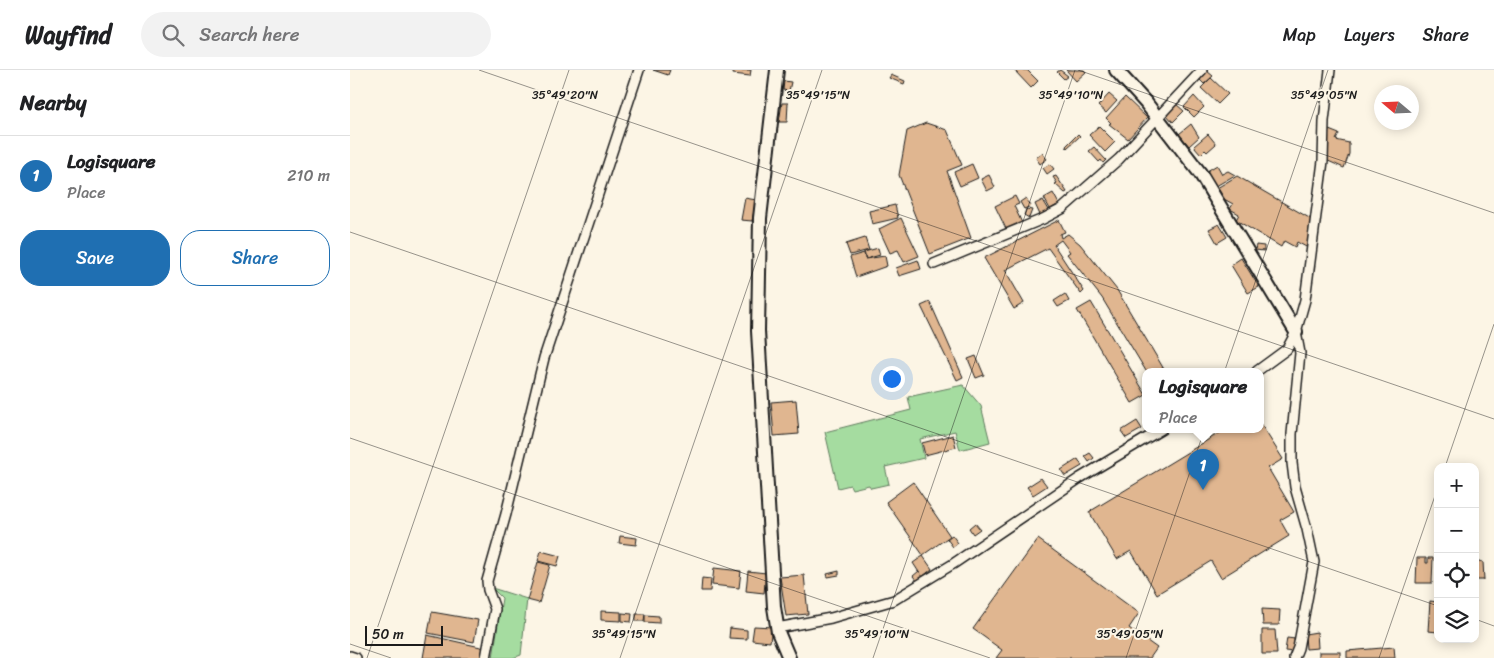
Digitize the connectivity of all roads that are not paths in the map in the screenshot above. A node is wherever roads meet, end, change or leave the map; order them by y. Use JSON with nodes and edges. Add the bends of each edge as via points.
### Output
{"nodes":[{"id":1,"x":639,"y":70,"type":"edge"},
{"id":2,"x":777,"y":70,"type":"edge"},
{"id":3,"x":1116,"y":70,"type":"edge"},
{"id":4,"x":1202,"y":70,"type":"edge"},
{"id":5,"x":1330,"y":70,"type":"edge"},
{"id":6,"x":1157,"y":118,"type":"junction"},
{"id":7,"x":934,"y":264,"type":"dead end"},
{"id":8,"x":1296,"y":332,"type":"junction"},
{"id":9,"x":1261,"y":368,"type":"edge"},
{"id":10,"x":1155,"y":433,"type":"edge"},
{"id":11,"x":777,"y":628,"type":"junction"},
{"id":12,"x":350,"y":656,"type":"edge"},
{"id":13,"x":356,"y":658,"type":"edge"},
{"id":14,"x":486,"y":658,"type":"edge"},
{"id":15,"x":789,"y":658,"type":"edge"},
{"id":16,"x":1294,"y":658,"type":"edge"}],
"edges":[{"from":1,"to":14,"type":"street","via":[[544,358],[487,581],[496,609]]},
{"from":2,"to":11,"type":"street","via":[[760,218],[758,332]]},
{"from":3,"to":6,"type":"street"},
{"from":4,"to":6,"type":"street"},
{"from":5,"to":8,"type":"street","via":[[1323,162],[1304,300]]},
{"from":6,"to":7,"type":"street","via":[[1119,159],[1062,209]]},
{"from":6,"to":8,"type":"street","via":[[1200,173]]},
{"from":8,"to":9,"type":"street","via":[[1287,349]]},
{"from":8,"to":16,"type":"street","via":[[1300,352],[1292,463],[1314,562]]},
{"from":10,"to":11,"type":"street","via":[[1080,478],[894,600],[831,618]]},
{"from":11,"to":15,"type":"street"},
{"from":12,"to":13,"type":"street"}]}
